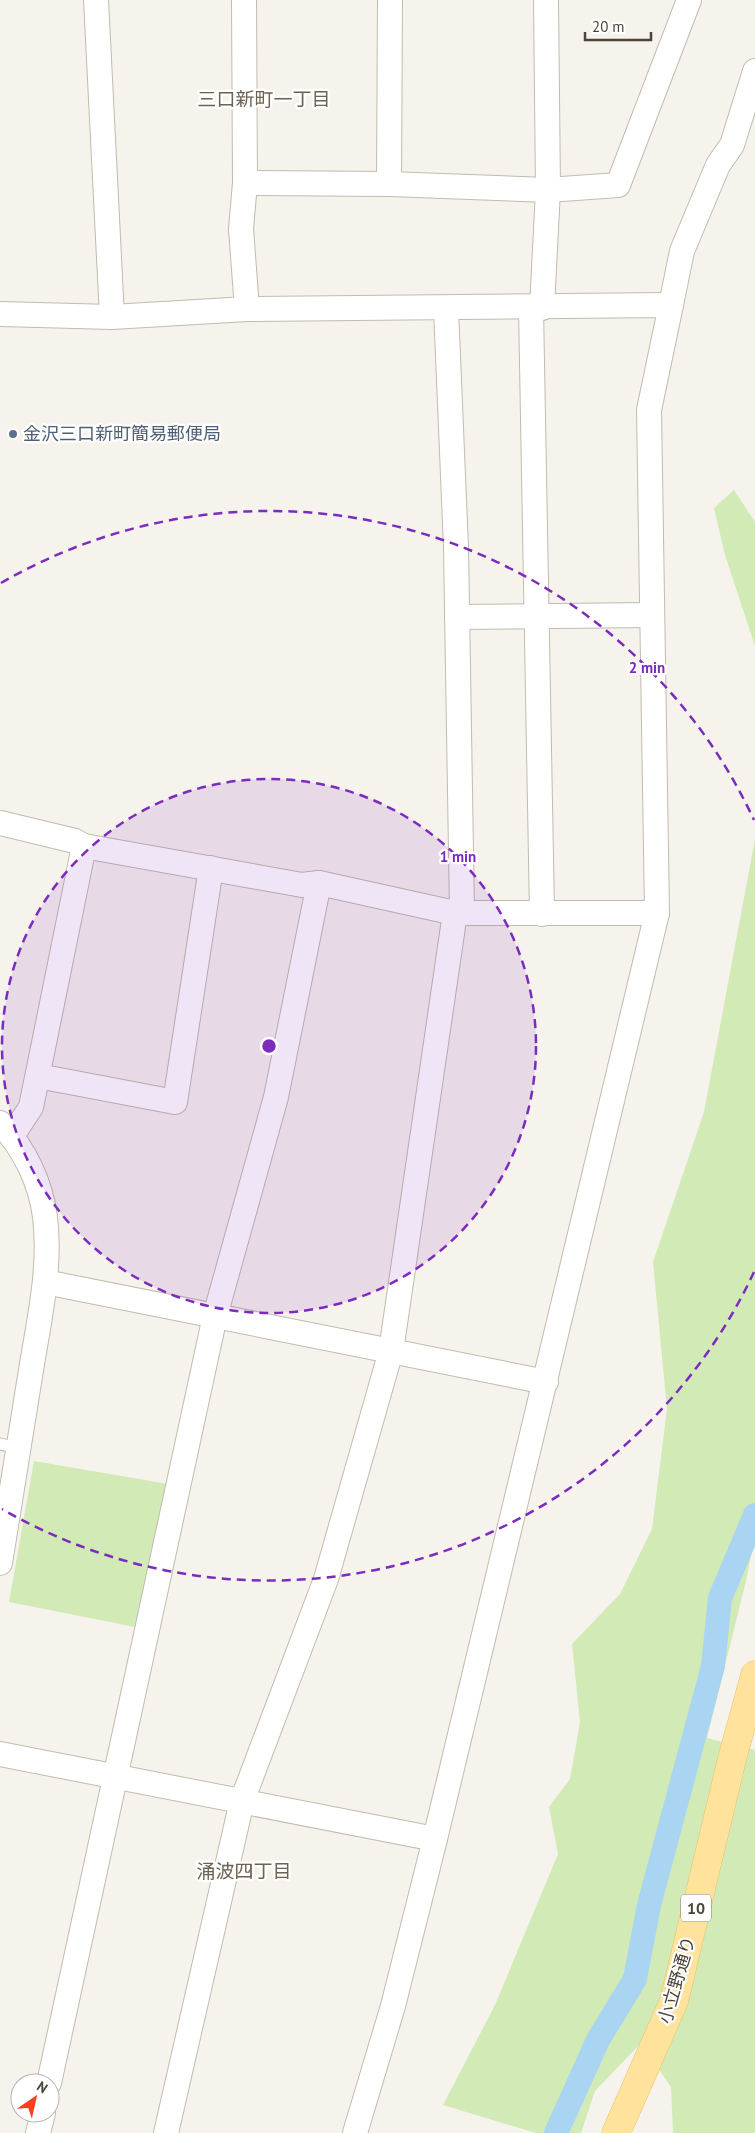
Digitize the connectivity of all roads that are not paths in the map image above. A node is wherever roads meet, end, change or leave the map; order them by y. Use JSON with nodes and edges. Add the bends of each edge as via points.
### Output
{"nodes":[{"id":1,"x":96,"y":0,"type":"edge"},
{"id":2,"x":244,"y":0,"type":"edge"},
{"id":3,"x":390,"y":0,"type":"edge"},
{"id":4,"x":546,"y":0,"type":"edge"},
{"id":5,"x":689,"y":0,"type":"edge"},
{"id":6,"x":755,"y":71,"type":"edge"},
{"id":7,"x":245,"y":183,"type":"junction"},
{"id":8,"x":388,"y":184,"type":"junction"},
{"id":9,"x":548,"y":190,"type":"junction"},
{"id":10,"x":671,"y":305,"type":"junction"},
{"id":11,"x":536,"y":308,"type":"junction"},
{"id":12,"x":247,"y":309,"type":"junction"},
{"id":13,"x":446,"y":309,"type":"junction"},
{"id":14,"x":0,"y":314,"type":"edge"},
{"id":15,"x":112,"y":317,"type":"junction"},
{"id":16,"x":652,"y":615,"type":"junction"},
{"id":17,"x":457,"y":617,"type":"junction"},
{"id":18,"x":537,"y":617,"type":"junction"},
{"id":19,"x":0,"y":824,"type":"edge"},
{"id":20,"x":84,"y":846,"type":"junction"},
{"id":21,"x":211,"y":868,"type":"junction"},
{"id":22,"x":319,"y":883,"type":"junction"},
{"id":23,"x":458,"y":913,"type":"junction"},
{"id":24,"x":657,"y":913,"type":"junction"},
{"id":25,"x":542,"y":914,"type":"junction"},
{"id":26,"x":38,"y":1076,"type":"junction"},
{"id":27,"x":6,"y":1129,"type":"edge"},
{"id":28,"x":45,"y":1282,"type":"junction"},
{"id":29,"x":215,"y":1316,"type":"junction"},
{"id":30,"x":391,"y":1351,"type":"junction"},
{"id":31,"x":546,"y":1382,"type":"junction"},
{"id":32,"x":9,"y":1446,"type":"edge"},
{"id":33,"x":0,"y":1563,"type":"edge"},
{"id":34,"x":755,"y":1675,"type":"edge"},
{"id":35,"x":0,"y":1754,"type":"edge"},
{"id":36,"x":116,"y":1776,"type":"junction"},
{"id":37,"x":242,"y":1801,"type":"junction"},
{"id":38,"x":435,"y":1839,"type":"junction"},
{"id":39,"x":51,"y":2073,"type":"edge"},
{"id":40,"x":166,"y":2133,"type":"edge"},
{"id":41,"x":355,"y":2133,"type":"edge"},
{"id":42,"x":616,"y":2133,"type":"edge"}],
"edges":[{"from":1,"to":15,"type":"street"},
{"from":2,"to":7,"type":"street"},
{"from":3,"to":8,"type":"street"},
{"from":4,"to":9,"type":"street"},
{"from":5,"to":9,"type":"street","via":[[618,185]]},
{"from":6,"to":10,"type":"street","via":[[732,145],[718,165],[682,250]]},
{"from":7,"to":8,"type":"street"},
{"from":7,"to":12,"type":"street","via":[[241,229]]},
{"from":8,"to":9,"type":"street"},
{"from":9,"to":11,"type":"street"},
{"from":10,"to":11,"type":"street"},
{"from":10,"to":16,"type":"street","via":[[649,410]]},
{"from":11,"to":13,"type":"street"},
{"from":11,"to":18,"type":"street"},
{"from":12,"to":13,"type":"street"},
{"from":12,"to":15,"type":"street"},
{"from":13,"to":17,"type":"street"},
{"from":14,"to":15,"type":"street"},
{"from":16,"to":18,"type":"street"},
{"from":16,"to":24,"type":"street"},
{"from":17,"to":18,"type":"street"},
{"from":17,"to":23,"type":"street"},
{"from":18,"to":25,"type":"street"},
{"from":19,"to":20,"type":"street","via":[[75,841]]},
{"from":20,"to":21,"type":"street"},
{"from":20,"to":26,"type":"street"},
{"from":21,"to":22,"type":"street","via":[[302,885]]},
{"from":21,"to":26,"type":"street","via":[[175,1102]]},
{"from":22,"to":23,"type":"street"},
{"from":22,"to":29,"type":"street","via":[[276,1097]]},
{"from":23,"to":25,"type":"street"},
{"from":23,"to":30,"type":"street"},
{"from":24,"to":25,"type":"street"},
{"from":24,"to":31,"type":"street"},
{"from":26,"to":27,"type":"street","via":[[32,1107]]},
{"from":27,"to":28,"type":"street","via":[[36,1181],[45,1217]]},
{"from":28,"to":29,"type":"street"},
{"from":28,"to":32,"type":"street"},
{"from":29,"to":30,"type":"street"},
{"from":29,"to":36,"type":"street"},
{"from":30,"to":31,"type":"street"},
{"from":30,"to":37,"type":"street","via":[[326,1579]]},
{"from":31,"to":38,"type":"street"},
{"from":32,"to":33,"type":"street"},
{"from":34,"to":42,"type":"main road","name":"小立野通り","number":"10","via":[[674,2001]]},
{"from":35,"to":36,"type":"street"},
{"from":36,"to":37,"type":"street"},
{"from":36,"to":39,"type":"street"},
{"from":37,"to":38,"type":"street"},
{"from":37,"to":40,"type":"street"},
{"from":38,"to":41,"type":"street","via":[[394,2006]]}]}
